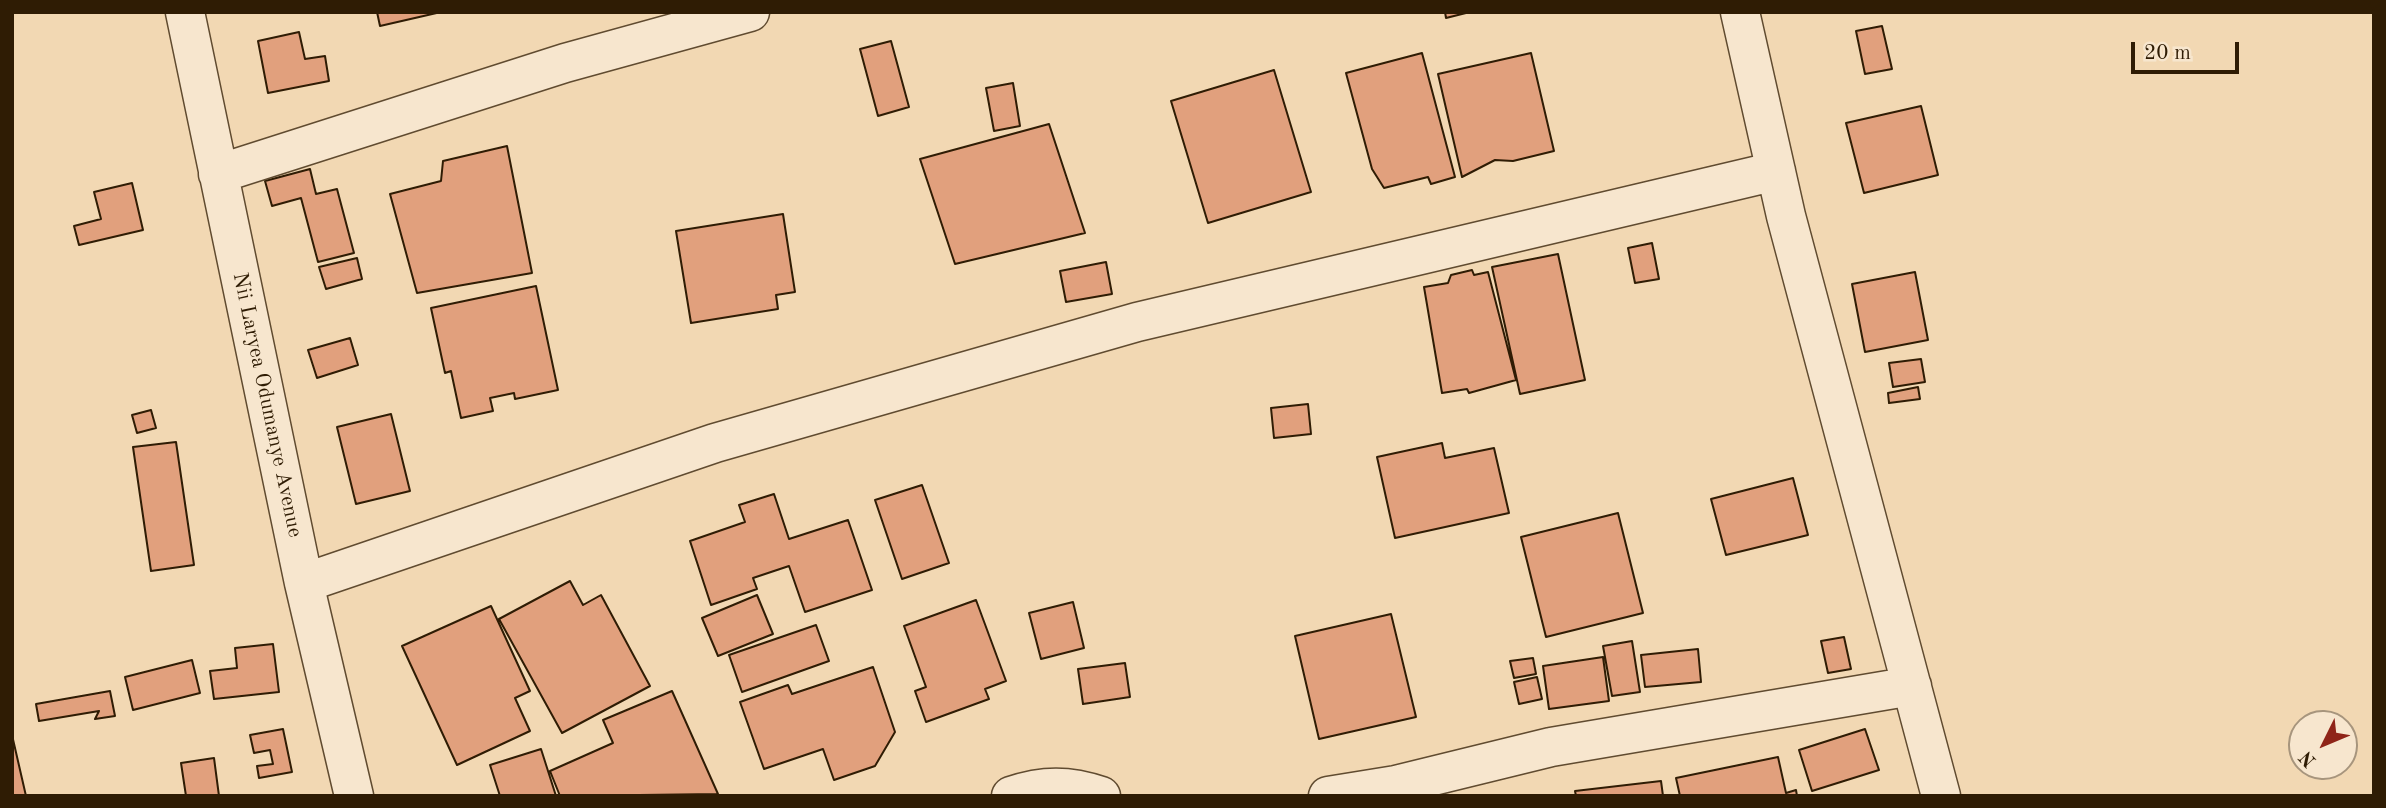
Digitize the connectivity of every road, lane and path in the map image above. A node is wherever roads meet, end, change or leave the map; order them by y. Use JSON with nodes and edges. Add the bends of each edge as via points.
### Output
{"nodes":[{"id":1,"x":185,"y":12,"type":"edge"},
{"id":2,"x":750,"y":12,"type":"edge"},
{"id":3,"x":1740,"y":12,"type":"edge"},
{"id":4,"x":1776,"y":171,"type":"junction"},
{"id":5,"x":218,"y":174,"type":"junction"},
{"id":6,"x":304,"y":583,"type":"junction"},
{"id":7,"x":1912,"y":685,"type":"junction"},
{"id":8,"x":1474,"y":781,"type":"edge"},
{"id":9,"x":354,"y":796,"type":"edge"},
{"id":10,"x":1011,"y":796,"type":"edge"},
{"id":11,"x":1101,"y":796,"type":"edge"},
{"id":12,"x":1328,"y":796,"type":"edge"},
{"id":13,"x":1941,"y":796,"type":"edge"}],
"edges":[{"from":1,"to":5,"type":"street","name":"Nii Laryea Odumanye Avenue"},
{"from":2,"to":5,"type":"street","via":[[565,63]]},
{"from":3,"to":4,"type":"street"},
{"from":4,"to":6,"type":"street","via":[[1137,322],[715,443]]},
{"from":4,"to":7,"type":"street"},
{"from":5,"to":6,"type":"street","name":"Nii Laryea Odumanye Avenue"},
{"from":6,"to":9,"type":"street","name":"Nii Laryea Odumanye Avenue"},
{"from":7,"to":8,"type":"street","via":[[1551,747]]},
{"from":7,"to":13,"type":"street"},
{"from":8,"to":12,"type":"street","via":[[1396,785]]},
{"from":10,"to":11,"type":"street","via":[[1038,787],[1074,787]]}]}
